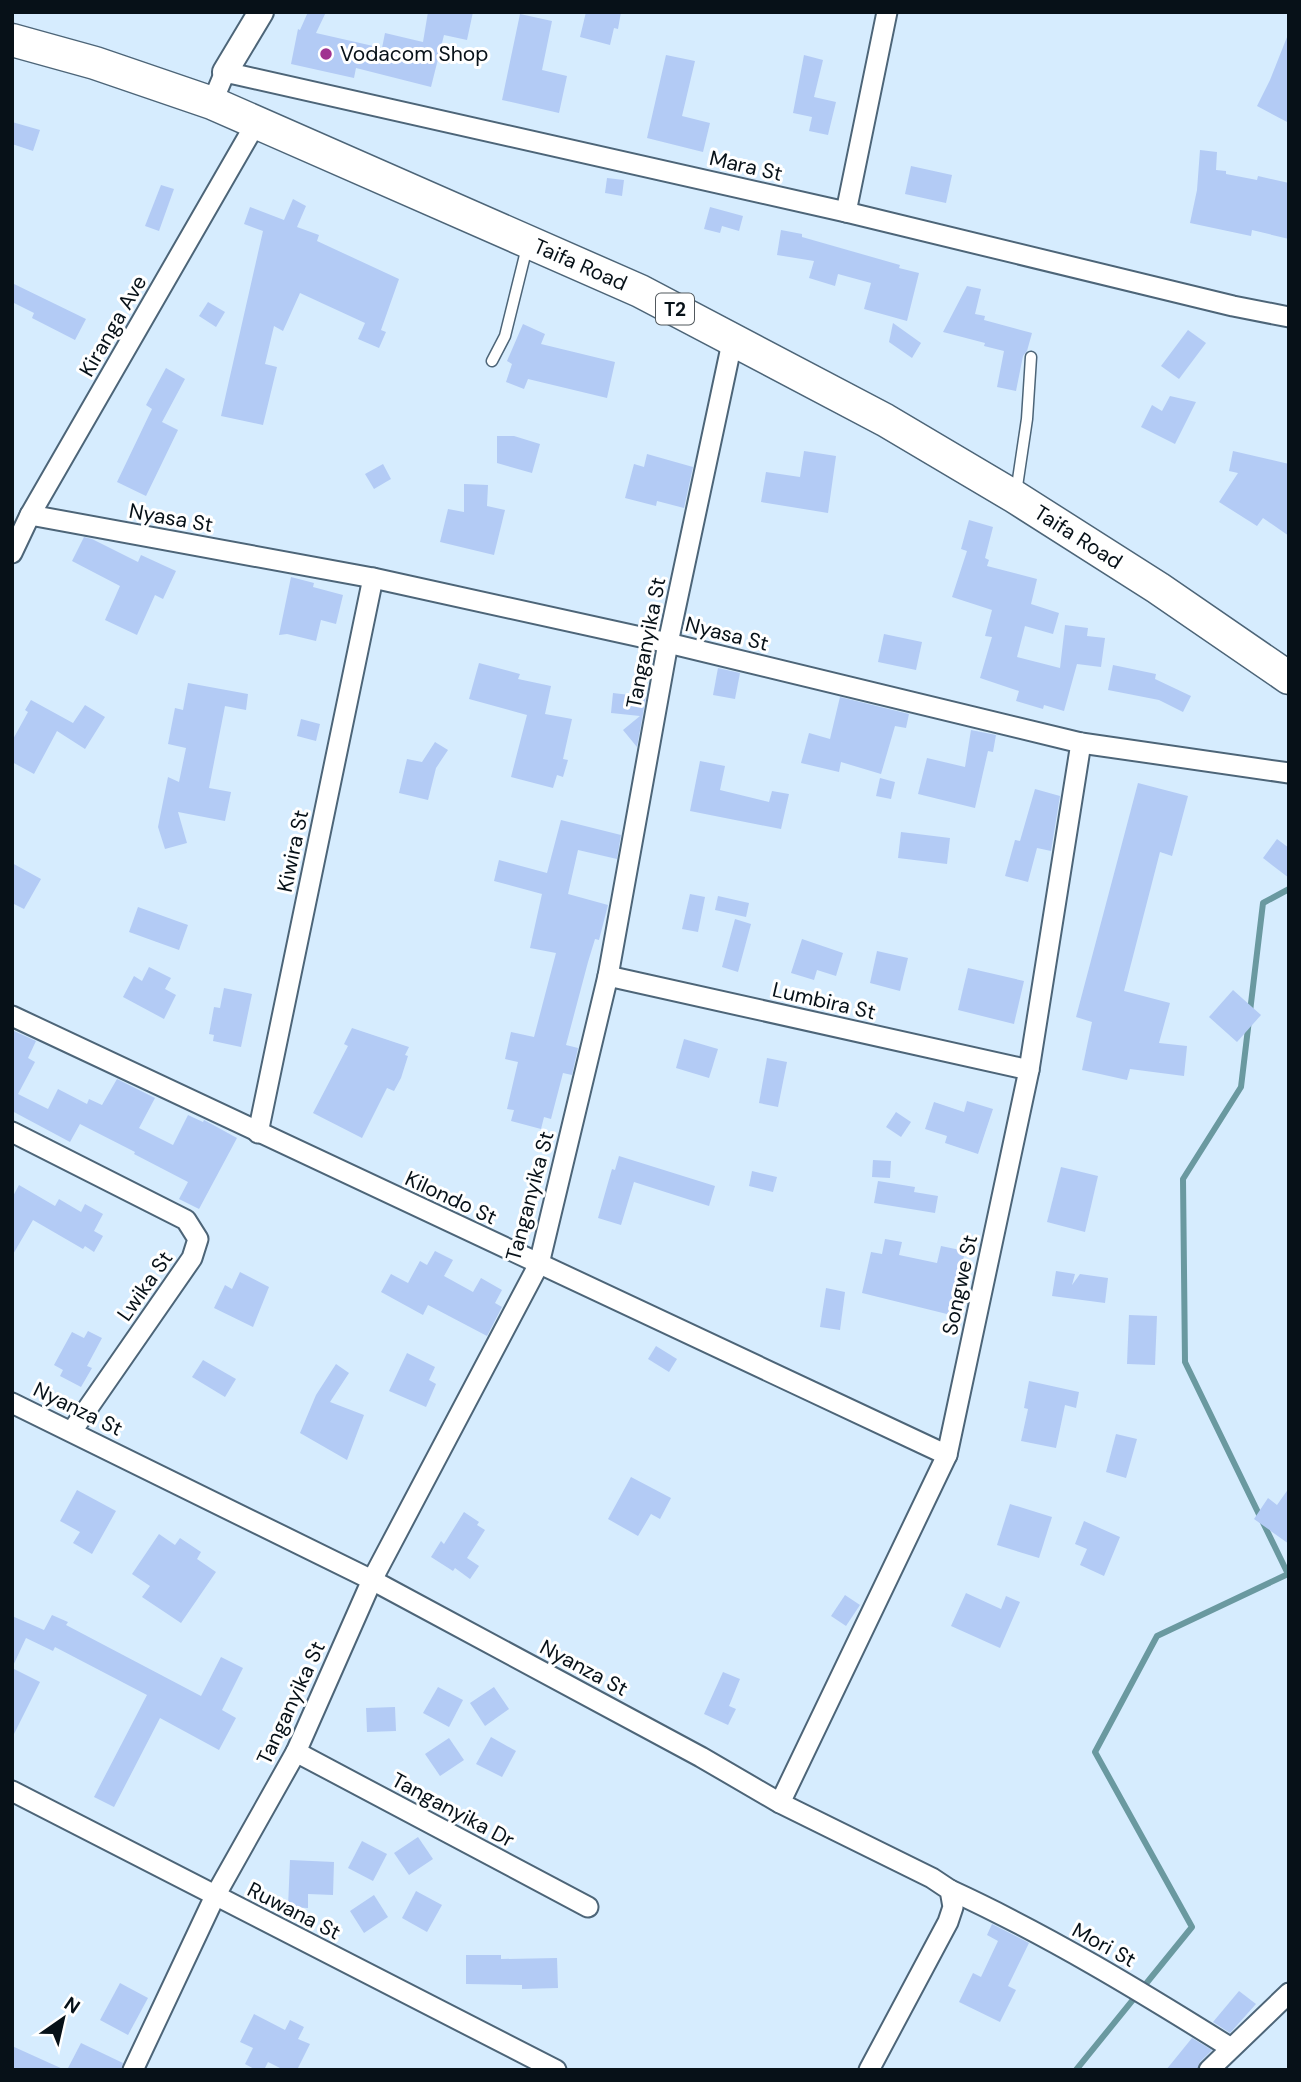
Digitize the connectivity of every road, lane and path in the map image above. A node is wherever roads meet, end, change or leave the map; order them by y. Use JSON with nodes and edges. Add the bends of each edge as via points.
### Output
{"nodes":[{"id":1,"x":261,"y":12,"type":"edge"},
{"id":2,"x":887,"y":12,"type":"edge"},
{"id":3,"x":12,"y":40,"type":"edge"},
{"id":4,"x":225,"y":72,"type":"junction"},
{"id":5,"x":212,"y":103,"type":"junction"},
{"id":6,"x":256,"y":122,"type":"junction"},
{"id":7,"x":846,"y":212,"type":"junction"},
{"id":8,"x":528,"y":243,"type":"junction"},
{"id":9,"x":1289,"y":317,"type":"edge"},
{"id":10,"x":733,"y":338,"type":"junction"},
{"id":11,"x":1031,"y":358,"type":"dead end"},
{"id":12,"x":492,"y":361,"type":"dead end"},
{"id":13,"x":1015,"y":497,"type":"junction"},
{"id":14,"x":30,"y":515,"type":"junction"},
{"id":15,"x":12,"y":553,"type":"edge"},
{"id":16,"x":373,"y":578,"type":"junction"},
{"id":17,"x":668,"y":643,"type":"junction"},
{"id":18,"x":1289,"y":678,"type":"edge"},
{"id":19,"x":1081,"y":743,"type":"junction"},
{"id":20,"x":1289,"y":773,"type":"edge"},
{"id":21,"x":608,"y":976,"type":"junction"},
{"id":22,"x":12,"y":1016,"type":"edge"},
{"id":23,"x":1029,"y":1070,"type":"junction"},
{"id":24,"x":12,"y":1132,"type":"edge"},
{"id":25,"x":258,"y":1133,"type":"junction"},
{"id":26,"x":539,"y":1264,"type":"junction"},
{"id":27,"x":12,"y":1403,"type":"edge"},
{"id":28,"x":72,"y":1432,"type":"junction"},
{"id":29,"x":947,"y":1455,"type":"junction"},
{"id":30,"x":372,"y":1580,"type":"junction"},
{"id":31,"x":296,"y":1752,"type":"junction"},
{"id":32,"x":12,"y":1791,"type":"edge"},
{"id":33,"x":780,"y":1803,"type":"junction"},
{"id":34,"x":950,"y":1890,"type":"junction"},
{"id":35,"x":215,"y":1896,"type":"junction"},
{"id":36,"x":588,"y":1907,"type":"dead end"},
{"id":37,"x":1289,"y":1993,"type":"edge"},
{"id":38,"x":1231,"y":2048,"type":"junction"},
{"id":39,"x":133,"y":2070,"type":"edge"},
{"id":40,"x":556,"y":2070,"type":"edge"},
{"id":41,"x":869,"y":2070,"type":"edge"},
{"id":42,"x":1209,"y":2070,"type":"edge"}],
"edges":[{"from":1,"to":4,"type":"street"},
{"from":2,"to":7,"type":"street"},
{"from":3,"to":5,"type":"highway","name":"Taifa Road","number":"T2"},
{"from":4,"to":5,"type":"street"},
{"from":4,"to":7,"type":"street","name":"Mara St"},
{"from":5,"to":6,"type":"highway","name":"Taifa Road","number":"T2"},
{"from":6,"to":8,"type":"highway","name":"Taifa Road","number":"T2"},
{"from":6,"to":14,"type":"street","name":"Kiranga Ave"},
{"from":7,"to":9,"type":"street","name":"Mara St"},
{"from":8,"to":10,"type":"highway","name":"Taifa Road","number":"T2","via":[[640,291]]},
{"from":8,"to":12,"type":"lane","via":[[505,336]]},
{"from":10,"to":13,"type":"highway","name":"Taifa Road","number":"T2"},
{"from":10,"to":17,"type":"street","name":"Tanganyika St"},
{"from":11,"to":13,"type":"lane"},
{"from":13,"to":18,"type":"highway","name":"Taifa Road","number":"T2"},
{"from":14,"to":15,"type":"street","name":"Kiranga Ave"},
{"from":14,"to":16,"type":"street","name":"Nyasa St"},
{"from":16,"to":17,"type":"street","name":"Nyasa St"},
{"from":16,"to":25,"type":"street","name":"Kiwira St"},
{"from":17,"to":19,"type":"street","name":"Nyasa St"},
{"from":17,"to":21,"type":"street","name":"Tanganyika St"},
{"from":19,"to":20,"type":"street","name":"Nyasa St"},
{"from":19,"to":23,"type":"street","name":"Songwe St"},
{"from":21,"to":23,"type":"street","name":"Lumbira St"},
{"from":21,"to":26,"type":"street","name":"Tanganyika St"},
{"from":22,"to":25,"type":"street","name":"Kilondo St"},
{"from":23,"to":29,"type":"street","name":"Songwe St"},
{"from":24,"to":28,"type":"street","name":"Lwika St","via":[[186,1220],[198,1238],[192,1258]]},
{"from":25,"to":26,"type":"street","name":"Kilondo St"},
{"from":26,"to":29,"type":"street","name":"Kilondo St"},
{"from":26,"to":30,"type":"street","name":"Tanganyika St"},
{"from":27,"to":28,"type":"street","name":"Nyanza St"},
{"from":28,"to":30,"type":"street","name":"Nyanza St"},
{"from":29,"to":33,"type":"street","name":"Songwe St"},
{"from":30,"to":31,"type":"street","name":"Tanganyika St"},
{"from":30,"to":33,"type":"street","name":"Nyanza St"},
{"from":31,"to":35,"type":"street","name":"Tanganyika St"},
{"from":31,"to":36,"type":"street","name":"Tanganyika Dr"},
{"from":32,"to":35,"type":"street","name":"Ruwana St"},
{"from":33,"to":34,"type":"street","name":"Nyanza St"},
{"from":34,"to":38,"type":"street","name":"Mori St","via":[[1129,1984]]},
{"from":34,"to":41,"type":"street","via":[[953,1907],[948,1923]]},
{"from":35,"to":39,"type":"street","name":"Tanganyika St"},
{"from":35,"to":40,"type":"street","name":"Ruwana St"},
{"from":37,"to":38,"type":"street"},
{"from":38,"to":42,"type":"street"}]}
